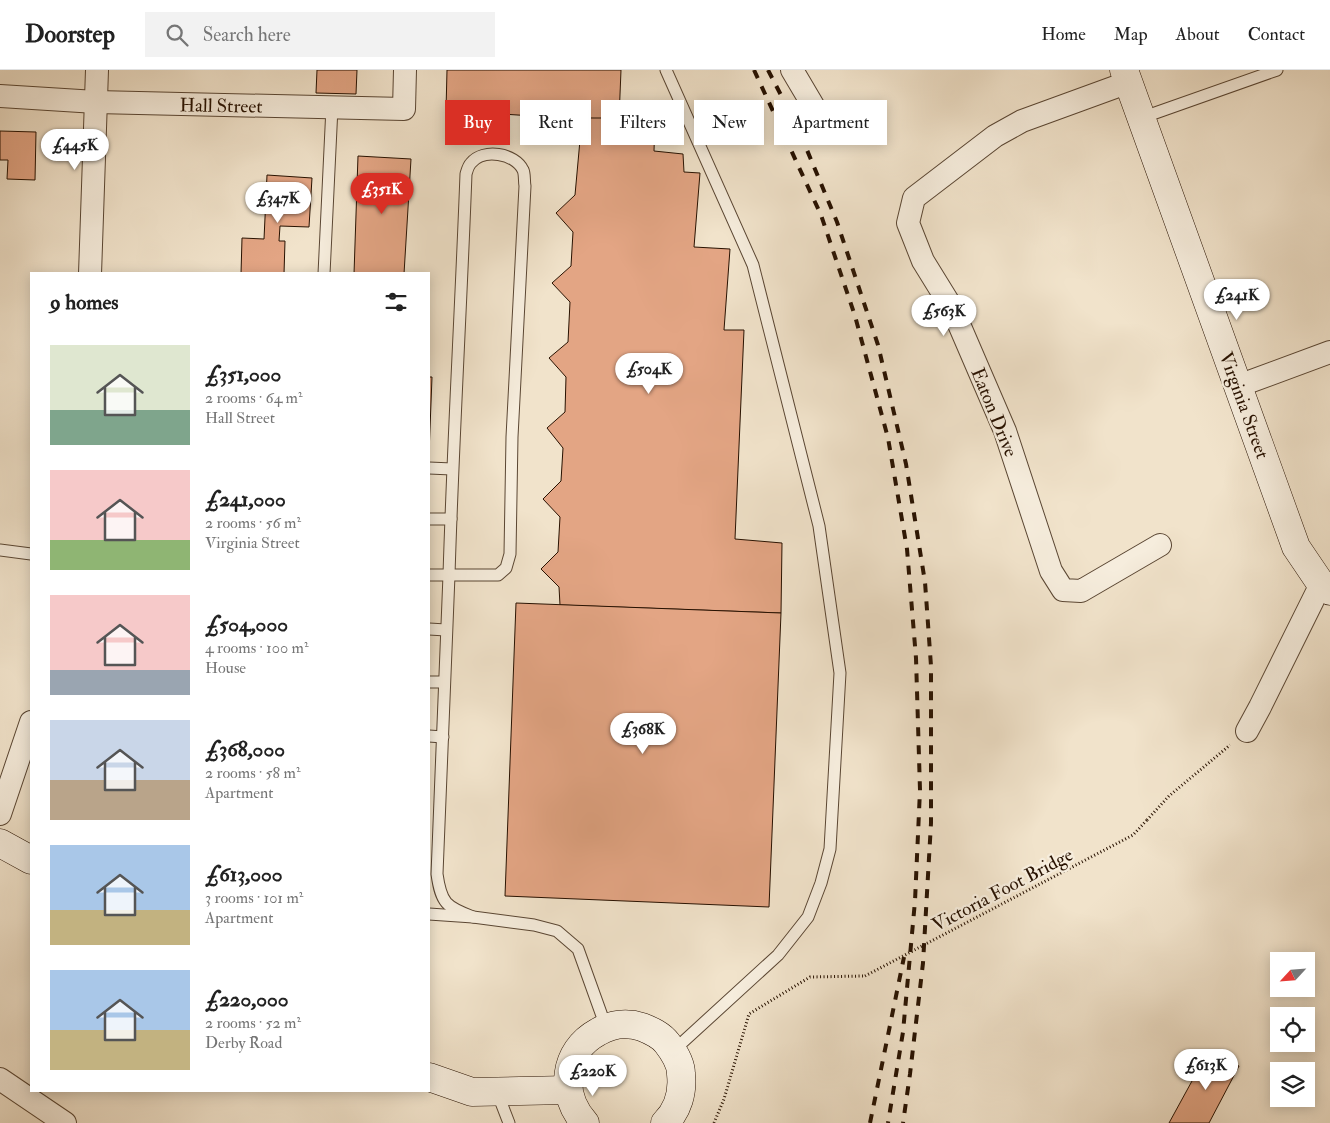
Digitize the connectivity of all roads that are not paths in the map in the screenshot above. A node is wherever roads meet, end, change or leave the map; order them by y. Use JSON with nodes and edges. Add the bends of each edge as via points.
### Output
{"nodes":[{"id":1,"x":97,"y":70,"type":"edge"},
{"id":2,"x":405,"y":70,"type":"edge"},
{"id":3,"x":666,"y":70,"type":"edge"},
{"id":4,"x":792,"y":70,"type":"edge"},
{"id":5,"x":1277,"y":70,"type":"edge"},
{"id":6,"x":1126,"y":76,"type":"edge"},
{"id":7,"x":0,"y":96,"type":"edge"},
{"id":8,"x":810,"y":100,"type":"edge"},
{"id":9,"x":96,"y":102,"type":"junction"},
{"id":10,"x":332,"y":107,"type":"junction"},
{"id":11,"x":1141,"y":118,"type":"junction"},
{"id":12,"x":90,"y":272,"type":"edge"},
{"id":13,"x":324,"y":272,"type":"edge"},
{"id":14,"x":1330,"y":352,"type":"edge"},
{"id":15,"x":1238,"y":386,"type":"junction"},
{"id":16,"x":430,"y":468,"type":"edge"},
{"id":17,"x":452,"y":469,"type":"junction"},
{"id":18,"x":430,"y":519,"type":"edge"},
{"id":19,"x":450,"y":519,"type":"junction"},
{"id":20,"x":1160,"y":545,"type":"dead end"},
{"id":21,"x":0,"y":550,"type":"edge"},
{"id":22,"x":30,"y":554,"type":"edge"},
{"id":23,"x":430,"y":574,"type":"edge"},
{"id":24,"x":449,"y":575,"type":"junction"},
{"id":25,"x":1325,"y":587,"type":"edge"},
{"id":26,"x":430,"y":629,"type":"edge"},
{"id":27,"x":446,"y":630,"type":"junction"},
{"id":28,"x":430,"y":682,"type":"edge"},
{"id":29,"x":444,"y":682,"type":"junction"},
{"id":30,"x":30,"y":728,"type":"edge"},
{"id":31,"x":1246,"y":731,"type":"road end"},
{"id":32,"x":430,"y":736,"type":"edge"},
{"id":33,"x":443,"y":737,"type":"junction"},
{"id":34,"x":25,"y":758,"type":"edge"},
{"id":35,"x":434,"y":806,"type":"edge"},
{"id":36,"x":0,"y":814,"type":"edge"},
{"id":37,"x":0,"y":843,"type":"edge"},
{"id":38,"x":30,"y":859,"type":"edge"},
{"id":39,"x":433,"y":860,"type":"edge"},
{"id":40,"x":430,"y":914,"type":"edge"},
{"id":41,"x":473,"y":917,"type":"junction"},
{"id":42,"x":606,"y":1027,"type":"junction"},
{"id":43,"x":673,"y":1051,"type":"junction"},
{"id":44,"x":430,"y":1077,"type":"edge"},
{"id":45,"x":0,"y":1079,"type":"edge"},
{"id":46,"x":568,"y":1090,"type":"junction"},
{"id":47,"x":497,"y":1092,"type":"junction"},
{"id":48,"x":64,"y":1123,"type":"edge"},
{"id":49,"x":509,"y":1123,"type":"edge"},
{"id":50,"x":585,"y":1123,"type":"edge"},
{"id":51,"x":665,"y":1123,"type":"edge"}],
"edges":[{"from":1,"to":9,"type":"street"},
{"from":2,"to":10,"type":"street","name":"Hall Street","via":[[404,109]]},
{"from":3,"to":43,"type":"lane","via":[[753,265],[819,526],[840,673],[830,849],[808,917],[778,956]]},
{"from":4,"to":8,"type":"street"},
{"from":5,"to":11,"type":"lane"},
{"from":6,"to":11,"type":"street","name":"Virginia Street"},
{"from":6,"to":20,"type":"street","name":"Eaton Drive","via":[[995,136],[914,198],[908,223],[923,261],[952,308],[1005,431],[1051,571],[1063,590],[1081,591]]},
{"from":7,"to":9,"type":"street","name":"Hall Street"},
{"from":9,"to":10,"type":"street","name":"Hall Street"},
{"from":9,"to":12,"type":"street"},
{"from":10,"to":13,"type":"lane"},
{"from":11,"to":15,"type":"street","name":"Virginia Street"},
{"from":14,"to":15,"type":"street"},
{"from":15,"to":25,"type":"street","name":"Virginia Street","via":[[1296,547]]},
{"from":16,"to":17,"type":"lane"},
{"from":17,"to":19,"type":"lane"},
{"from":17,"to":24,"type":"lane","via":[[466,174],[470,163],[482,155],[502,155],[513,158],[524,170],[510,554],[506,568],[498,574]]},
{"from":18,"to":19,"type":"lane"},
{"from":19,"to":24,"type":"lane"},
{"from":21,"to":22,"type":"lane"},
{"from":23,"to":24,"type":"lane"},
{"from":24,"to":27,"type":"lane"},
{"from":25,"to":31,"type":"street"},
{"from":26,"to":27,"type":"lane"},
{"from":27,"to":29,"type":"lane"},
{"from":28,"to":29,"type":"lane"},
{"from":29,"to":33,"type":"lane"},
{"from":30,"to":34,"type":"street"},
{"from":32,"to":33,"type":"lane"},
{"from":33,"to":35,"type":"lane"},
{"from":34,"to":36,"type":"street"},
{"from":35,"to":39,"type":"lane"},
{"from":37,"to":38,"type":"street"},
{"from":39,"to":41,"type":"lane","via":[[439,891],[446,903],[454,910]]},
{"from":40,"to":41,"type":"lane"},
{"from":41,"to":42,"type":"lane","via":[[557,930],[578,949]]},
{"from":42,"to":43,"type":"street","via":[[621,1024],[651,1030]]},
{"from":42,"to":46,"type":"street","via":[[589,1037],[576,1052],[569,1071]]},
{"from":43,"to":51,"type":"street","via":[[681,1068],[682,1087],[677,1106]]},
{"from":44,"to":47,"type":"street","via":[[472,1092]]},
{"from":45,"to":48,"type":"street"},
{"from":46,"to":47,"type":"street"},
{"from":46,"to":50,"type":"street","via":[[574,1108]]},
{"from":47,"to":49,"type":"lane"}]}
